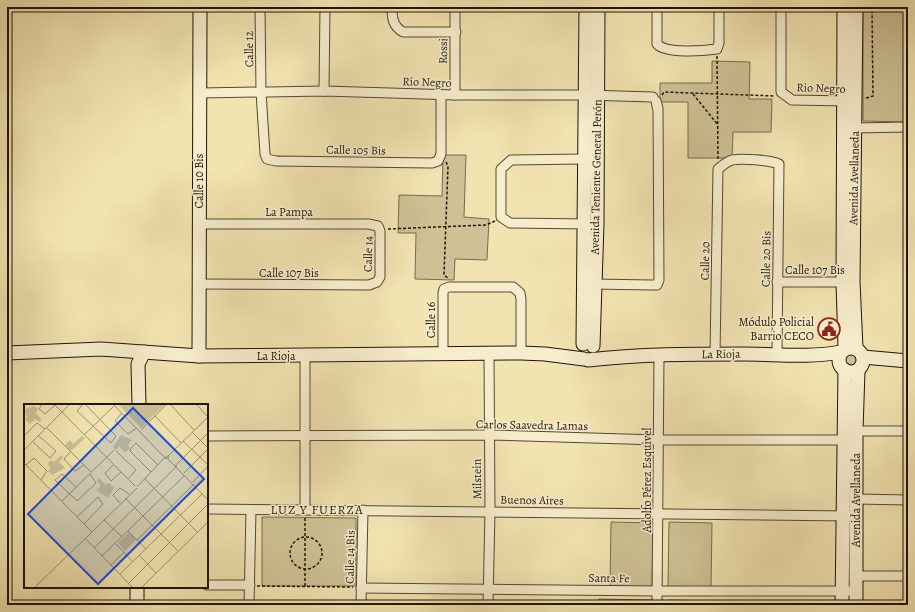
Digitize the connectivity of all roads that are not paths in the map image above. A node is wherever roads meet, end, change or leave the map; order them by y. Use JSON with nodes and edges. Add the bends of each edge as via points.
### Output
{"nodes":[{"id":1,"x":200,"y":7,"type":"edge"},
{"id":2,"x":260,"y":7,"type":"edge"},
{"id":3,"x":325,"y":7,"type":"edge"},
{"id":4,"x":392,"y":7,"type":"edge"},
{"id":5,"x":455,"y":7,"type":"edge"},
{"id":6,"x":586,"y":7,"type":"edge"},
{"id":7,"x":598,"y":7,"type":"edge"},
{"id":8,"x":657,"y":7,"type":"edge"},
{"id":9,"x":719,"y":7,"type":"edge"},
{"id":10,"x":781,"y":7,"type":"edge"},
{"id":11,"x":844,"y":7,"type":"edge"},
{"id":12,"x":856,"y":7,"type":"edge"},
{"id":13,"x":456,"y":32,"type":"junction"},
{"id":14,"x":324,"y":91,"type":"junction"},
{"id":15,"x":261,"y":92,"type":"junction"},
{"id":16,"x":200,"y":93,"type":"junction"},
{"id":17,"x":442,"y":95,"type":"junction"},
{"id":18,"x":455,"y":95,"type":"junction"},
{"id":19,"x":591,"y":95,"type":"junction"},
{"id":20,"x":849,"y":101,"type":"junction"},
{"id":21,"x":908,"y":127,"type":"edge"},
{"id":22,"x":855,"y":128,"type":"junction"},
{"id":23,"x":267,"y":159,"type":"joint"},
{"id":24,"x":583,"y":159,"type":"junction"},
{"id":25,"x":718,"y":169,"type":"joint"},
{"id":26,"x":199,"y":224,"type":"junction"},
{"id":27,"x":583,"y":224,"type":"junction"},
{"id":28,"x":597,"y":224,"type":"junction"},
{"id":29,"x":379,"y":229,"type":"joint"},
{"id":30,"x":377,"y":282,"type":"joint"},
{"id":31,"x":777,"y":282,"type":"junction"},
{"id":32,"x":848,"y":282,"type":"junction"},
{"id":33,"x":199,"y":284,"type":"junction"},
{"id":34,"x":594,"y":284,"type":"junction"},
{"id":35,"x":587,"y":351,"type":"junction"},
{"id":36,"x":144,"y":352,"type":"junction"},
{"id":37,"x":443,"y":353,"type":"junction"},
{"id":38,"x":521,"y":353,"type":"junction"},
{"id":39,"x":7,"y":354,"type":"edge"},
{"id":40,"x":489,"y":354,"type":"junction"},
{"id":41,"x":715,"y":354,"type":"junction"},
{"id":42,"x":778,"y":354,"type":"junction"},
{"id":43,"x":199,"y":356,"type":"junction"},
{"id":44,"x":305,"y":356,"type":"junction"},
{"id":45,"x":659,"y":356,"type":"junction"},
{"id":46,"x":851,"y":360,"type":"junction"},
{"id":47,"x":903,"y":361,"type":"edge"},
{"id":48,"x":138,"y":404,"type":"edge"},
{"id":49,"x":908,"y":431,"type":"edge"},
{"id":50,"x":304,"y":435,"type":"junction"},
{"id":51,"x":849,"y":435,"type":"junction"},
{"id":52,"x":208,"y":436,"type":"edge"},
{"id":53,"x":489,"y":436,"type":"junction"},
{"id":54,"x":659,"y":440,"type":"junction"},
{"id":55,"x":856,"y":499,"type":"junction"},
{"id":56,"x":908,"y":500,"type":"edge"},
{"id":57,"x":208,"y":509,"type":"edge"},
{"id":58,"x":251,"y":510,"type":"junction"},
{"id":59,"x":305,"y":510,"type":"junction"},
{"id":60,"x":363,"y":510,"type":"junction"},
{"id":61,"x":490,"y":511,"type":"junction"},
{"id":62,"x":659,"y":514,"type":"junction"},
{"id":63,"x":849,"y":516,"type":"junction"},
{"id":64,"x":856,"y":576,"type":"junction"},
{"id":65,"x":908,"y":576,"type":"edge"},
{"id":66,"x":208,"y":585,"type":"edge"},
{"id":67,"x":250,"y":585,"type":"junction"},
{"id":68,"x":137,"y":588,"type":"edge"},
{"id":69,"x":361,"y":588,"type":"junction"},
{"id":70,"x":488,"y":589,"type":"junction"},
{"id":71,"x":657,"y":591,"type":"junction"},
{"id":72,"x":842,"y":591,"type":"junction"},
{"id":73,"x":856,"y":591,"type":"junction"},
{"id":74,"x":137,"y":605,"type":"edge"},
{"id":75,"x":249,"y":605,"type":"edge"},
{"id":76,"x":361,"y":605,"type":"edge"},
{"id":77,"x":488,"y":605,"type":"edge"},
{"id":78,"x":657,"y":605,"type":"edge"},
{"id":79,"x":842,"y":605,"type":"edge"},
{"id":80,"x":856,"y":605,"type":"edge"}],
"edges":[{"from":1,"to":16,"type":"main road","name":"Calle 10 Bis"},
{"from":2,"to":15,"type":"street","name":"Calle 12"},
{"from":3,"to":14,"type":"street"},
{"from":4,"to":13,"type":"street","via":[[392,18],[397,29],[403,32]]},
{"from":5,"to":13,"type":"street","name":"Rossi"},
{"from":6,"to":19,"type":"main road","name":"Avenida Teniente General Perón"},
{"from":7,"to":19,"type":"main road","name":"Avenida Teniente General Perón"},
{"from":8,"to":9,"type":"street","via":[[657,44],[669,50],[717,49]]},
{"from":10,"to":20,"type":"street","name":"Rio Negro","via":[[781,92],[792,100]]},
{"from":11,"to":20,"type":"main road","name":"Avenida Avellaneda"},
{"from":12,"to":20,"type":"main road","name":"Avenida Avellaneda"},
{"from":13,"to":18,"type":"street","name":"Rossi"},
{"from":14,"to":15,"type":"street","name":"Río Negro"},
{"from":14,"to":17,"type":"street","name":"Río Negro"},
{"from":15,"to":16,"type":"street","name":"Río Negro"},
{"from":15,"to":23,"type":"street","name":"Calle 12","via":[[264,154]]},
{"from":16,"to":26,"type":"main road","name":"Calle 10 Bis"},
{"from":17,"to":18,"type":"street","name":"Río Negro"},
{"from":17,"to":23,"type":"street","name":"Calle 105 Bis","via":[[438,161],[432,163]]},
{"from":18,"to":19,"type":"street","name":"Río Negro"},
{"from":19,"to":24,"type":"main road","name":"Avenida Teniente General Perón"},
{"from":19,"to":28,"type":"main road","name":"Avenida Teniente General Perón"},
{"from":19,"to":34,"type":"street","name":"Río Negro","via":[[655,99],[658,111],[659,280],[657,285]]},
{"from":20,"to":22,"type":"main road","name":"Avenida Avellaneda"},
{"from":20,"to":32,"type":"main road","name":"Avenida Avellaneda"},
{"from":21,"to":22,"type":"street"},
{"from":22,"to":32,"type":"main road","name":"Avenida Avellaneda"},
{"from":24,"to":27,"type":"main road","name":"Avenida Teniente General Perón"},
{"from":24,"to":27,"type":"street","via":[[511,160],[501,169],[501,219],[510,223]]},
{"from":25,"to":31,"type":"street","name":"Calle 20 Bis","via":[[733,160],[773,161],[779,164]]},
{"from":25,"to":41,"type":"street","name":"Calle 20"},
{"from":26,"to":29,"type":"street","name":"La Pampa","via":[[368,224]]},
{"from":26,"to":33,"type":"main road","name":"Calle 10 Bis"},
{"from":27,"to":28,"type":"street"},
{"from":27,"to":35,"type":"main road","name":"Avenida Teniente General Perón"},
{"from":28,"to":34,"type":"main road","name":"Avenida Teniente General Perón"},
{"from":29,"to":30,"type":"street","name":"Calle 14","via":[[380,277]]},
{"from":30,"to":33,"type":"street","name":"Calle 107 Bis","via":[[369,285]]},
{"from":31,"to":32,"type":"street","name":"Calle 107 Bis"},
{"from":31,"to":42,"type":"street","name":"Calle 20 Bis"},
{"from":32,"to":46,"type":"main road","name":"Avenida Avellaneda"},
{"from":33,"to":43,"type":"main road","name":"Calle 10 Bis"},
{"from":34,"to":35,"type":"main road","name":"Avenida Teniente General Perón"},
{"from":35,"to":38,"type":"main road","name":"La Rioja"},
{"from":35,"to":45,"type":"main road","name":"La Rioja","via":[[624,356]]},
{"from":36,"to":39,"type":"main road","name":"La Rioja","via":[[101,349]]},
{"from":36,"to":43,"type":"main road","name":"La Rioja"},
{"from":36,"to":48,"type":"main road","via":[[138,364]]},
{"from":37,"to":38,"type":"street","name":"Calle 16","via":[[443,293],[447,287],[513,287],[520,293],[521,299]]},
{"from":37,"to":40,"type":"main road","name":"La Rioja"},
{"from":37,"to":44,"type":"main road","name":"La Rioja"},
{"from":38,"to":40,"type":"main road","name":"La Rioja"},
{"from":40,"to":53,"type":"street","name":"Milstein"},
{"from":41,"to":42,"type":"main road","name":"La Rioja"},
{"from":41,"to":45,"type":"main road","name":"La Rioja"},
{"from":42,"to":46,"type":"main road","name":"La Rioja","via":[[818,355]]},
{"from":43,"to":44,"type":"main road","name":"La Rioja"},
{"from":44,"to":50,"type":"street"},
{"from":45,"to":54,"type":"street","name":"Adolfo Pérez Esquivel"},
{"from":46,"to":47,"type":"main road","name":"La Rioja"},
{"from":46,"to":51,"type":"main road","name":"Avenida Avellaneda"},
{"from":49,"to":51,"type":"street","name":"Carlos Saavedra Lamas"},
{"from":50,"to":52,"type":"street","name":"Carlos Saavedra Lamas"},
{"from":50,"to":53,"type":"street","name":"Carlos Saavedra Lamas"},
{"from":50,"to":59,"type":"street"},
{"from":51,"to":54,"type":"street","name":"Carlos Saavedra Lamas"},
{"from":51,"to":55,"type":"main road","name":"Avenida Avellaneda"},
{"from":51,"to":63,"type":"main road","name":"Avenida Avellaneda"},
{"from":53,"to":54,"type":"street","name":"Carlos Saavedra Lamas"},
{"from":53,"to":61,"type":"street","name":"Milstein"},
{"from":54,"to":62,"type":"street","name":"Adolfo Pérez Esquivel"},
{"from":55,"to":56,"type":"street"},
{"from":55,"to":63,"type":"main road","name":"Avenida Avellaneda"},
{"from":57,"to":58,"type":"street","name":"Buenos Aires"},
{"from":58,"to":59,"type":"street","name":"Buenos Aires"},
{"from":58,"to":67,"type":"street"},
{"from":59,"to":60,"type":"street","name":"Buenos Aires"},
{"from":60,"to":61,"type":"street","name":"Buenos Aires"},
{"from":60,"to":69,"type":"street","name":"Calle 14 Bis"},
{"from":61,"to":62,"type":"street","name":"Buenos Aires"},
{"from":61,"to":70,"type":"street","name":"Milstein"},
{"from":62,"to":63,"type":"street","name":"Buenos Aires"},
{"from":62,"to":71,"type":"street","name":"Adolfo Pérez Esquivel"},
{"from":63,"to":64,"type":"main road","name":"Avenida Avellaneda"},
{"from":63,"to":72,"type":"main road","name":"Avenida Avellaneda"},
{"from":64,"to":65,"type":"street"},
{"from":64,"to":73,"type":"main road","name":"Avenida Avellaneda"},
{"from":66,"to":67,"type":"street"},
{"from":67,"to":75,"type":"street"},
{"from":68,"to":74,"type":"main road"},
{"from":69,"to":70,"type":"street","name":"Santa Fe"},
{"from":69,"to":76,"type":"street","name":"Calle 14 Bis"},
{"from":70,"to":71,"type":"street","name":"Santa Fe"},
{"from":70,"to":77,"type":"street","name":"Milstein"},
{"from":71,"to":72,"type":"street","name":"Santa Fe"},
{"from":71,"to":78,"type":"street","name":"Adolfo Pérez Esquivel"},
{"from":72,"to":73,"type":"street","name":"Santa Fe"},
{"from":72,"to":79,"type":"main road","name":"Avenida Avellaneda"},
{"from":73,"to":80,"type":"main road","name":"Avenida Avellaneda"}]}
